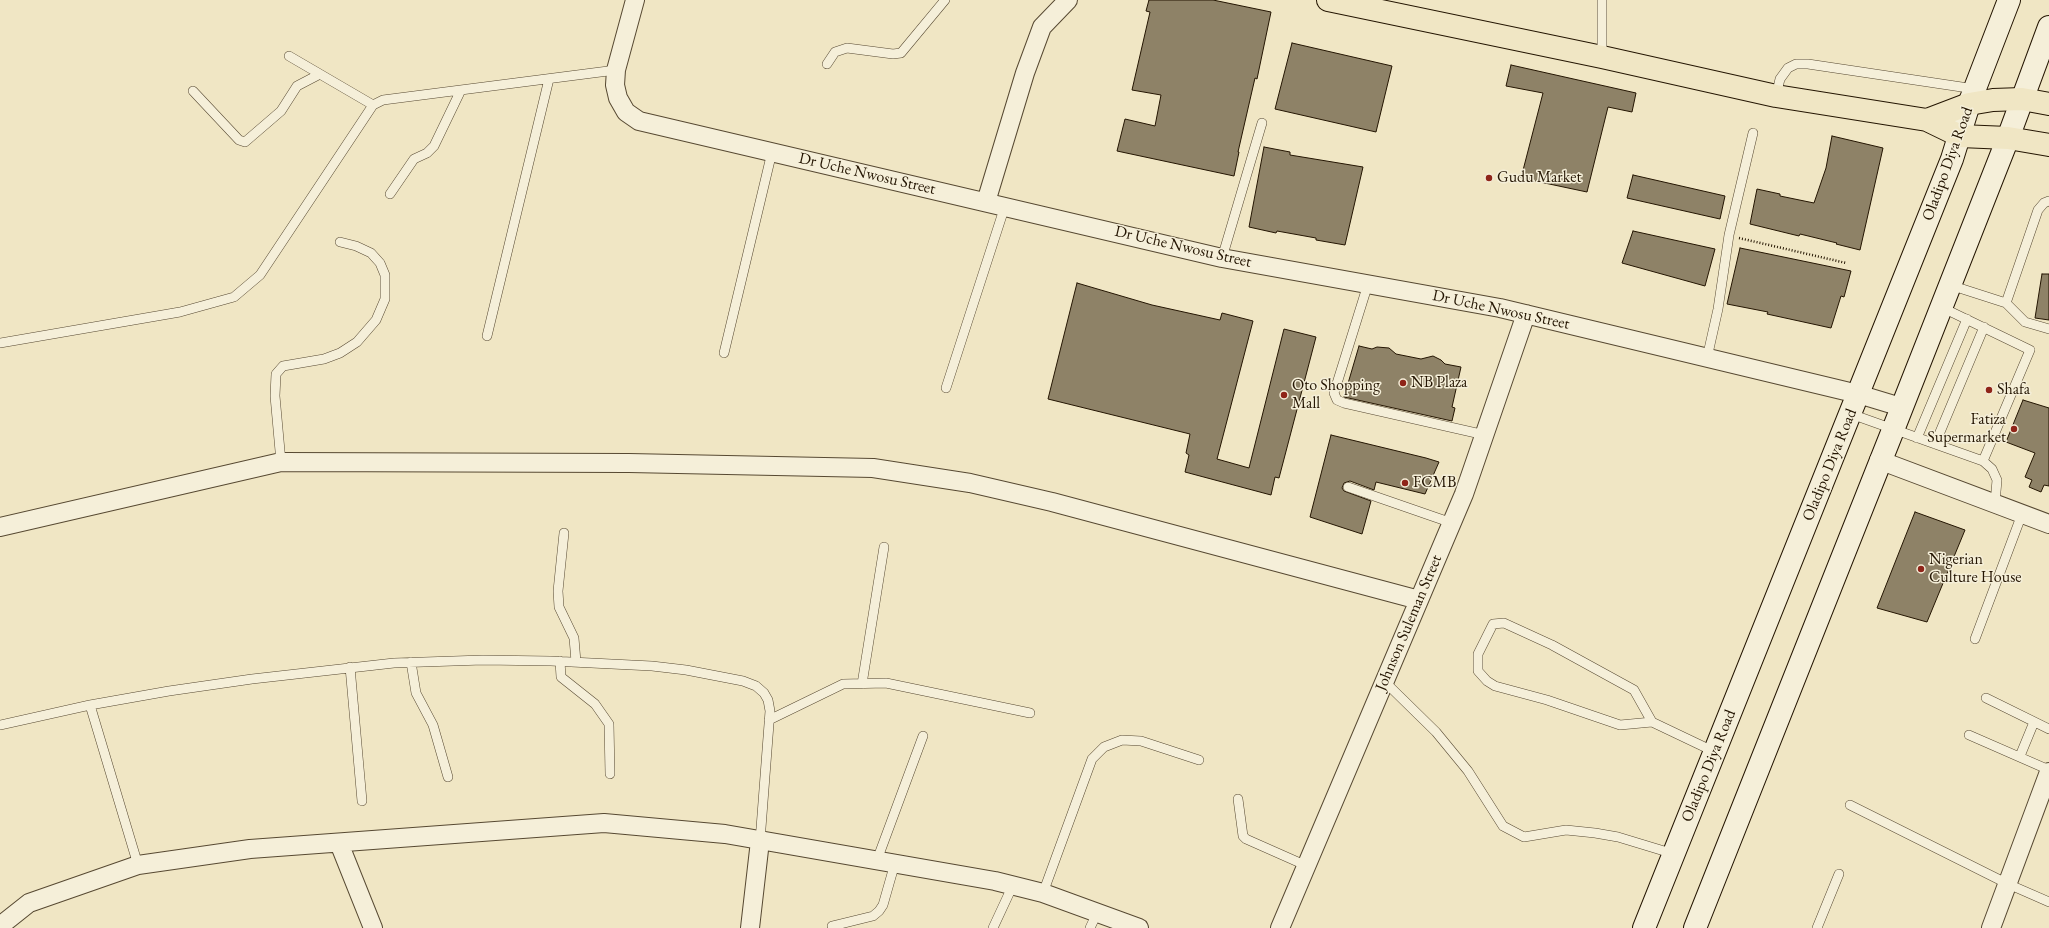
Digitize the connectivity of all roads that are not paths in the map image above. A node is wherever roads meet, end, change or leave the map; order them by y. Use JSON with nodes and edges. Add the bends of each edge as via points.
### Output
{"nodes":[{"id":1,"x":635,"y":0,"type":"edge"},
{"id":2,"x":945,"y":0,"type":"edge"},
{"id":3,"x":1068,"y":0,"type":"edge"},
{"id":4,"x":1328,"y":0,"type":"edge"},
{"id":5,"x":1602,"y":0,"type":"edge"},
{"id":6,"x":2009,"y":0,"type":"edge"},
{"id":7,"x":1388,"y":7,"type":"edge"},
{"id":8,"x":2049,"y":27,"type":"edge"},
{"id":9,"x":289,"y":56,"type":"dead end"},
{"id":10,"x":1602,"y":56,"type":"junction"},
{"id":11,"x":827,"y":64,"type":"dead end"},
{"id":12,"x":616,"y":70,"type":"junction"},
{"id":13,"x":320,"y":74,"type":"junction"},
{"id":14,"x":549,"y":79,"type":"junction"},
{"id":15,"x":193,"y":90,"type":"dead end"},
{"id":16,"x":461,"y":90,"type":"junction"},
{"id":17,"x":1776,"y":96,"type":"junction"},
{"id":18,"x":1972,"y":96,"type":"junction"},
{"id":19,"x":2022,"y":99,"type":"junction"},
{"id":20,"x":2049,"y":104,"type":"edge"},
{"id":21,"x":373,"y":105,"type":"junction"},
{"id":22,"x":1927,"y":120,"type":"junction"},
{"id":23,"x":1262,"y":123,"type":"dead end"},
{"id":24,"x":1754,"y":133,"type":"dead end"},
{"id":25,"x":1960,"y":136,"type":"junction"},
{"id":26,"x":2008,"y":138,"type":"junction"},
{"id":27,"x":2049,"y":145,"type":"edge"},
{"id":28,"x":772,"y":152,"type":"junction"},
{"id":29,"x":390,"y":194,"type":"dead end"},
{"id":30,"x":2049,"y":201,"type":"edge"},
{"id":31,"x":986,"y":202,"type":"junction"},
{"id":32,"x":1005,"y":206,"type":"junction"},
{"id":33,"x":340,"y":242,"type":"dead end"},
{"id":34,"x":1222,"y":258,"type":"junction"},
{"id":35,"x":1368,"y":284,"type":"junction"},
{"id":36,"x":1950,"y":285,"type":"junction"},
{"id":37,"x":2006,"y":303,"type":"junction"},
{"id":38,"x":1941,"y":307,"type":"junction"},
{"id":39,"x":1526,"y":314,"type":"junction"},
{"id":40,"x":1967,"y":319,"type":"junction"},
{"id":41,"x":1984,"y":327,"type":"junction"},
{"id":42,"x":2049,"y":329,"type":"edge"},
{"id":43,"x":487,"y":336,"type":"dead end"},
{"id":44,"x":0,"y":343,"type":"edge"},
{"id":45,"x":724,"y":353,"type":"dead end"},
{"id":46,"x":1707,"y":358,"type":"junction"},
{"id":47,"x":946,"y":388,"type":"dead end"},
{"id":48,"x":1855,"y":404,"type":"junction"},
{"id":49,"x":1901,"y":407,"type":"junction"},
{"id":50,"x":1893,"y":430,"type":"junction"},
{"id":51,"x":1485,"y":435,"type":"junction"},
{"id":52,"x":1917,"y":438,"type":"junction"},
{"id":53,"x":1935,"y":444,"type":"junction"},
{"id":54,"x":1879,"y":460,"type":"junction"},
{"id":55,"x":1983,"y":461,"type":"junction"},
{"id":56,"x":282,"y":462,"type":"junction"},
{"id":57,"x":1348,"y":487,"type":"dead end"},
{"id":58,"x":1994,"y":503,"type":"junction"},
{"id":59,"x":2022,"y":514,"type":"junction"},
{"id":60,"x":1452,"y":523,"type":"junction"},
{"id":61,"x":2049,"y":524,"type":"edge"},
{"id":62,"x":0,"y":527,"type":"edge"},
{"id":63,"x":564,"y":533,"type":"dead end"},
{"id":64,"x":884,"y":547,"type":"dead end"},
{"id":65,"x":1419,"y":600,"type":"junction"},
{"id":66,"x":1975,"y":639,"type":"dead end"},
{"id":67,"x":560,"y":661,"type":"junction"},
{"id":68,"x":411,"y":662,"type":"junction"},
{"id":69,"x":576,"y":662,"type":"junction"},
{"id":70,"x":350,"y":667,"type":"junction"},
{"id":71,"x":1385,"y":682,"type":"junction"},
{"id":72,"x":862,"y":684,"type":"junction"},
{"id":73,"x":1986,"y":698,"type":"dead end"},
{"id":74,"x":90,"y":705,"type":"junction"},
{"id":75,"x":1030,"y":713,"type":"dead end"},
{"id":76,"x":769,"y":720,"type":"junction"},
{"id":77,"x":1652,"y":722,"type":"junction"},
{"id":78,"x":2034,"y":722,"type":"junction"},
{"id":79,"x":0,"y":725,"type":"edge"},
{"id":80,"x":2049,"y":729,"type":"edge"},
{"id":81,"x":1969,"y":735,"type":"dead end"},
{"id":82,"x":923,"y":736,"type":"dead end"},
{"id":83,"x":1715,"y":752,"type":"junction"},
{"id":84,"x":2020,"y":756,"type":"junction"},
{"id":85,"x":1199,"y":760,"type":"dead end"},
{"id":86,"x":2049,"y":771,"type":"edge"},
{"id":87,"x":610,"y":774,"type":"dead end"},
{"id":88,"x":448,"y":777,"type":"dead end"},
{"id":89,"x":2045,"y":794,"type":"edge"},
{"id":90,"x":1238,"y":799,"type":"dead end"},
{"id":91,"x":362,"y":801,"type":"dead end"},
{"id":92,"x":1850,"y":805,"type":"dead end"},
{"id":93,"x":760,"y":841,"type":"junction"},
{"id":94,"x":339,"y":843,"type":"junction"},
{"id":95,"x":1674,"y":854,"type":"junction"},
{"id":96,"x":877,"y":860,"type":"junction"},
{"id":97,"x":895,"y":864,"type":"junction"},
{"id":98,"x":138,"y":865,"type":"junction"},
{"id":99,"x":1307,"y":866,"type":"junction"},
{"id":100,"x":1839,"y":874,"type":"dead end"},
{"id":101,"x":2008,"y":884,"type":"junction"},
{"id":102,"x":1013,"y":885,"type":"junction"},
{"id":103,"x":1042,"y":893,"type":"junction"},
{"id":104,"x":2049,"y":902,"type":"edge"},
{"id":105,"x":1094,"y":920,"type":"edge"},
{"id":106,"x":0,"y":926,"type":"edge"},
{"id":107,"x":832,"y":926,"type":"dead end"},
{"id":108,"x":374,"y":928,"type":"edge"},
{"id":109,"x":750,"y":928,"type":"edge"},
{"id":110,"x":993,"y":928,"type":"edge"},
{"id":111,"x":1139,"y":928,"type":"edge"},
{"id":112,"x":1280,"y":928,"type":"edge"},
{"id":113,"x":1644,"y":928,"type":"edge"},
{"id":114,"x":1695,"y":928,"type":"edge"},
{"id":115,"x":1817,"y":928,"type":"edge"},
{"id":116,"x":1991,"y":928,"type":"edge"}],
"edges":[{"from":1,"to":12,"type":"street","name":"Dr Uche Nwosu Street"},
{"from":2,"to":11,"type":"lane","via":[[900,53],[847,48],[835,52]]},
{"from":3,"to":31,"type":"street","via":[[1042,27],[1025,73]]},
{"from":4,"to":7,"type":"main road"},
{"from":5,"to":10,"type":"lane"},
{"from":6,"to":18,"type":"main road","name":"Oladipo Diya Road"},
{"from":7,"to":10,"type":"main road"},
{"from":8,"to":19,"type":"main road"},
{"from":9,"to":13,"type":"lane"},
{"from":10,"to":17,"type":"main road"},
{"from":12,"to":14,"type":"lane"},
{"from":12,"to":28,"type":"street","name":"Dr Uche Nwosu Street","via":[[615,85],[618,98],[626,112],[639,122]]},
{"from":13,"to":15,"type":"lane","via":[[297,86],[281,111],[245,142],[239,140]]},
{"from":13,"to":21,"type":"lane"},
{"from":14,"to":16,"type":"lane"},
{"from":14,"to":43,"type":"lane"},
{"from":16,"to":21,"type":"lane","via":[[383,100]]},
{"from":16,"to":29,"type":"lane","via":[[434,146],[427,153],[414,159]]},
{"from":17,"to":18,"type":"lane","via":[[1780,79],[1788,68],[1796,64],[1808,64]]},
{"from":17,"to":22,"type":"main road"},
{"from":18,"to":19,"type":"main road","via":[[1993,100]]},
{"from":18,"to":22,"type":"main road"},
{"from":18,"to":25,"type":"main road","name":"Oladipo Diya Road"},
{"from":19,"to":20,"type":"main road"},
{"from":19,"to":26,"type":"main road"},
{"from":21,"to":44,"type":"lane","via":[[260,275],[234,297],[180,312]]},
{"from":22,"to":25,"type":"main road"},
{"from":23,"to":34,"type":"lane"},
{"from":24,"to":46,"type":"lane","via":[[1729,235],[1718,309]]},
{"from":25,"to":26,"type":"main road"},
{"from":25,"to":48,"type":"main road","name":"Oladipo Diya Road"},
{"from":26,"to":27,"type":"main road"},
{"from":26,"to":36,"type":"main road"},
{"from":28,"to":31,"type":"street","name":"Dr Uche Nwosu Street"},
{"from":28,"to":45,"type":"lane"},
{"from":30,"to":37,"type":"lane","via":[[2038,210]]},
{"from":31,"to":32,"type":"street","name":"Dr Uche Nwosu Street"},
{"from":32,"to":34,"type":"street","name":"Dr Uche Nwosu Street"},
{"from":32,"to":47,"type":"lane"},
{"from":33,"to":56,"type":"lane","via":[[371,253],[380,263],[385,275],[385,299],[376,320],[357,342],[324,359],[283,366],[276,374],[275,396]]},
{"from":34,"to":35,"type":"street","name":"Dr Uche Nwosu Street"},
{"from":35,"to":39,"type":"street","name":"Dr Uche Nwosu Street"},
{"from":35,"to":51,"type":"lane","via":[[1334,392],[1337,400]]},
{"from":36,"to":37,"type":"lane"},
{"from":36,"to":38,"type":"main road"},
{"from":37,"to":42,"type":"lane","via":[[2025,322]]},
{"from":38,"to":40,"type":"lane"},
{"from":38,"to":49,"type":"main road"},
{"from":39,"to":46,"type":"street","name":"Dr Uche Nwosu Street"},
{"from":39,"to":51,"type":"street","name":"Johnson Suleman Street"},
{"from":40,"to":41,"type":"lane"},
{"from":40,"to":52,"type":"lane"},
{"from":41,"to":53,"type":"lane"},
{"from":41,"to":55,"type":"lane","via":[[2030,350]]},
{"from":46,"to":48,"type":"street","name":"Dr Uche Nwosu Street"},
{"from":48,"to":49,"type":"street","name":"Dr Uche Nwosu Street"},
{"from":48,"to":50,"type":"lane"},
{"from":48,"to":83,"type":"main road","name":"Oladipo Diya Road"},
{"from":49,"to":50,"type":"main road"},
{"from":50,"to":52,"type":"lane"},
{"from":50,"to":54,"type":"main road"},
{"from":51,"to":60,"type":"street","name":"Johnson Suleman Street"},
{"from":52,"to":53,"type":"lane"},
{"from":53,"to":55,"type":"lane"},
{"from":54,"to":58,"type":"street"},
{"from":54,"to":114,"type":"main road"},
{"from":55,"to":58,"type":"lane","via":[[1992,469],[1997,480]]},
{"from":56,"to":62,"type":"street"},
{"from":56,"to":65,"type":"street","via":[[621,463],[873,468],[970,483],[1052,502]]},
{"from":57,"to":60,"type":"lane"},
{"from":58,"to":59,"type":"street"},
{"from":59,"to":61,"type":"street"},
{"from":59,"to":66,"type":"lane"},
{"from":60,"to":65,"type":"street","name":"Johnson Suleman Street"},
{"from":63,"to":69,"type":"lane","via":[[558,591],[559,607],[574,638]]},
{"from":64,"to":72,"type":"lane"},
{"from":65,"to":71,"type":"street","name":"Johnson Suleman Street"},
{"from":67,"to":68,"type":"lane"},
{"from":67,"to":69,"type":"lane"},
{"from":67,"to":87,"type":"lane","via":[[561,677],[594,704],[609,724]]},
{"from":68,"to":70,"type":"lane"},
{"from":68,"to":88,"type":"lane","via":[[416,693],[433,725]]},
{"from":69,"to":76,"type":"lane","via":[[652,666],[743,680],[764,693],[768,700]]},
{"from":70,"to":74,"type":"lane","via":[[252,679]]},
{"from":70,"to":91,"type":"lane"},
{"from":71,"to":95,"type":"lane","via":[[1436,732],[1468,771],[1503,826],[1524,837],[1566,830],[1595,832]]},
{"from":71,"to":99,"type":"street","name":"Johnson Suleman Street"},
{"from":72,"to":75,"type":"lane","via":[[886,683]]},
{"from":72,"to":76,"type":"lane","via":[[843,684]]},
{"from":73,"to":78,"type":"lane"},
{"from":74,"to":79,"type":"lane"},
{"from":74,"to":98,"type":"lane"},
{"from":76,"to":93,"type":"lane"},
{"from":77,"to":77,"type":"lane","via":[[1620,725],[1547,700],[1495,686],[1478,671],[1478,654],[1493,624],[1504,623],[1552,645],[1634,690]]},
{"from":77,"to":83,"type":"lane"},
{"from":78,"to":80,"type":"lane"},
{"from":78,"to":84,"type":"lane"},
{"from":81,"to":84,"type":"lane"},
{"from":82,"to":96,"type":"lane"},
{"from":83,"to":95,"type":"main road","name":"Oladipo Diya Road"},
{"from":84,"to":86,"type":"lane"},
{"from":85,"to":103,"type":"lane","via":[[1141,741],[1122,740],[1104,747],[1092,759]]},
{"from":86,"to":89,"type":"street"},
{"from":89,"to":101,"type":"street"},
{"from":90,"to":99,"type":"lane","via":[[1243,836],[1246,839]]},
{"from":92,"to":101,"type":"lane"},
{"from":93,"to":94,"type":"street","via":[[725,834],[604,823]]},
{"from":93,"to":96,"type":"street"},
{"from":93,"to":109,"type":"street"},
{"from":94,"to":98,"type":"street","via":[[250,849]]},
{"from":94,"to":108,"type":"street"},
{"from":95,"to":113,"type":"main road","name":"Oladipo Diya Road"},
{"from":96,"to":97,"type":"street"},
{"from":97,"to":102,"type":"street"},
{"from":97,"to":107,"type":"lane","via":[[883,906],[879,911],[873,916]]},
{"from":98,"to":106,"type":"street","via":[[29,902]]},
{"from":99,"to":112,"type":"street","name":"Johnson Suleman Street"},
{"from":100,"to":115,"type":"lane"},
{"from":101,"to":104,"type":"lane"},
{"from":101,"to":116,"type":"street"},
{"from":102,"to":103,"type":"street"},
{"from":102,"to":110,"type":"lane"},
{"from":103,"to":105,"type":"street"},
{"from":105,"to":111,"type":"street"}]}
